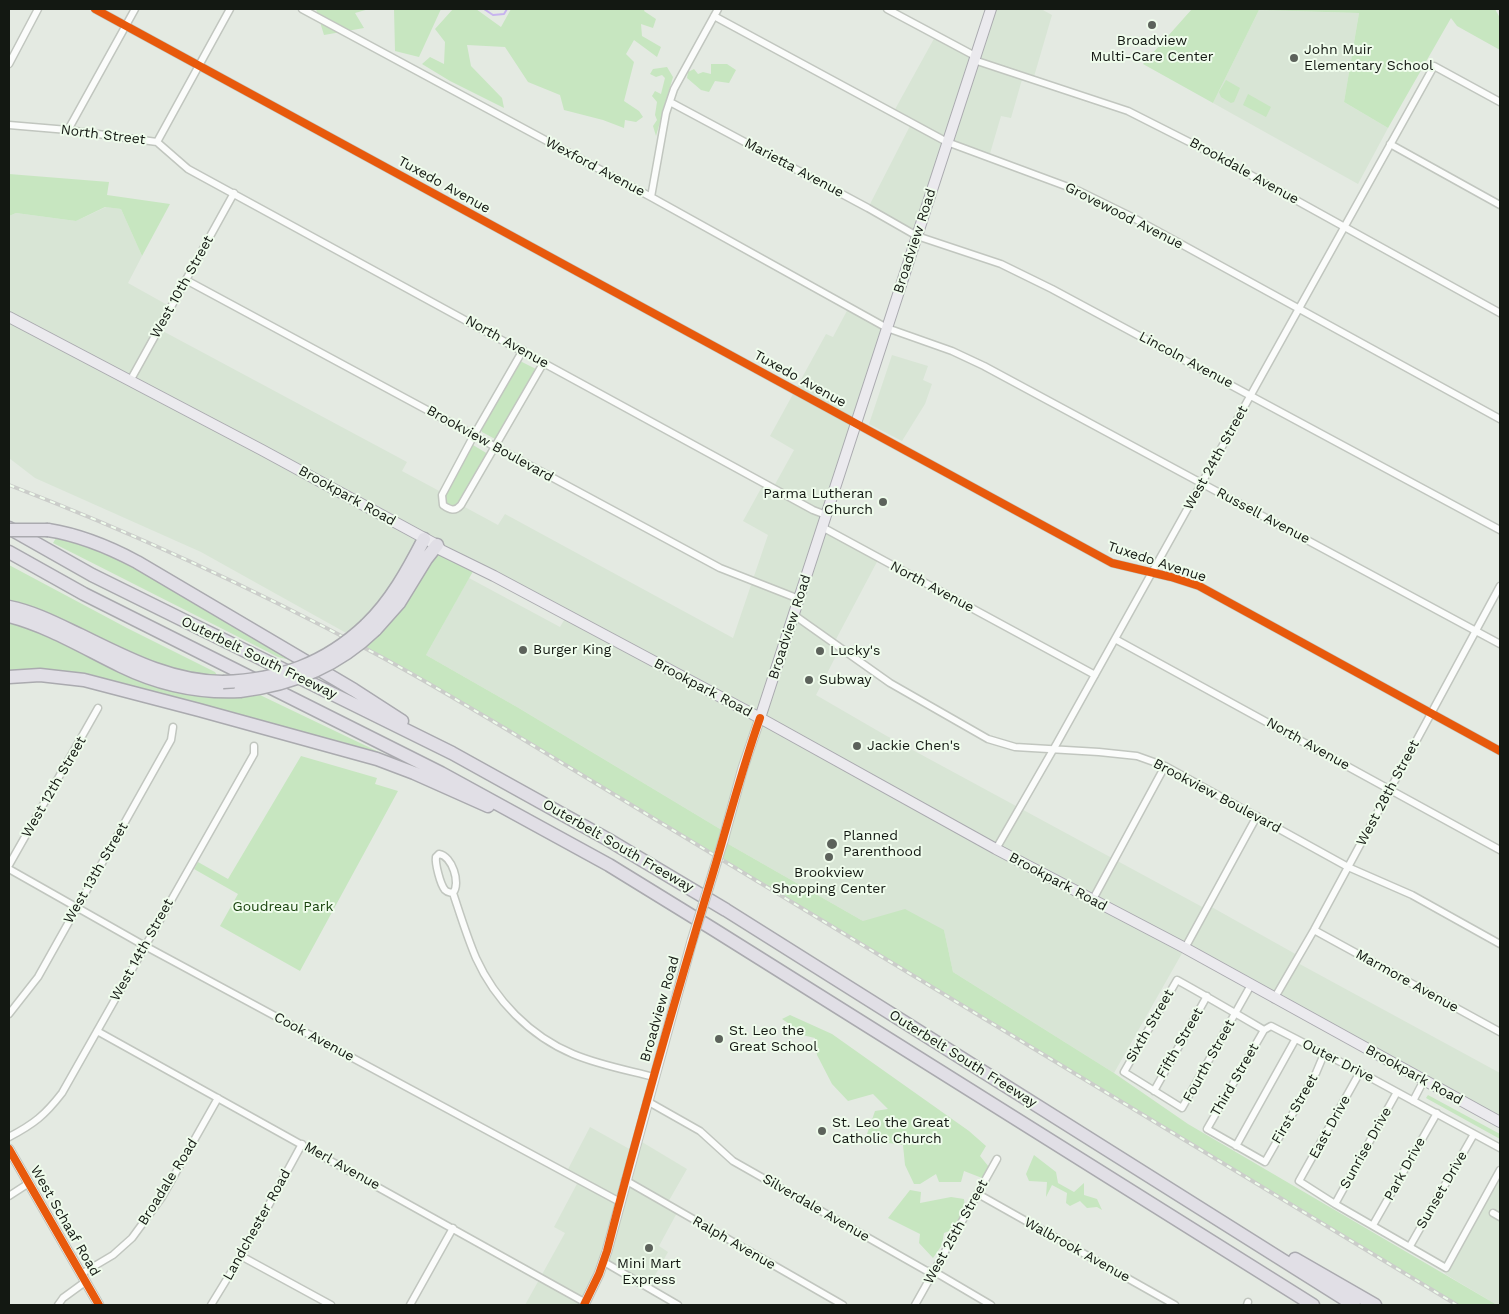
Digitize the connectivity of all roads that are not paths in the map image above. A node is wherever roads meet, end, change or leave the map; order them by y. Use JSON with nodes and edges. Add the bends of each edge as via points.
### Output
{"nodes":[{"id":1,"x":38,"y":9,"type":"edge"},
{"id":2,"x":95,"y":9,"type":"edge"},
{"id":3,"x":135,"y":9,"type":"edge"},
{"id":4,"x":230,"y":9,"type":"edge"},
{"id":5,"x":302,"y":9,"type":"edge"},
{"id":6,"x":718,"y":9,"type":"edge"},
{"id":7,"x":887,"y":9,"type":"edge"},
{"id":8,"x":991,"y":9,"type":"edge"},
{"id":9,"x":714,"y":16,"type":"junction"},
{"id":10,"x":125,"y":26,"type":"junction"},
{"id":11,"x":974,"y":58,"type":"junction"},
{"id":12,"x":9,"y":64,"type":"edge"},
{"id":13,"x":199,"y":66,"type":"junction"},
{"id":14,"x":670,"y":102,"type":"junction"},
{"id":15,"x":1500,"y":102,"type":"edge"},
{"id":16,"x":9,"y":125,"type":"edge"},
{"id":17,"x":68,"y":130,"type":"junction"},
{"id":18,"x":157,"y":142,"type":"junction"},
{"id":19,"x":948,"y":142,"type":"junction"},
{"id":20,"x":1390,"y":144,"type":"junction"},
{"id":21,"x":188,"y":169,"type":"joint"},
{"id":22,"x":234,"y":193,"type":"junction"},
{"id":23,"x":651,"y":198,"type":"junction"},
{"id":24,"x":1500,"y":205,"type":"edge"},
{"id":25,"x":1344,"y":226,"type":"junction"},
{"id":26,"x":917,"y":236,"type":"junction"},
{"id":27,"x":186,"y":280,"type":"junction"},
{"id":28,"x":1299,"y":307,"type":"junction"},
{"id":29,"x":1500,"y":313,"type":"edge"},
{"id":30,"x":9,"y":317,"type":"edge"},
{"id":31,"x":887,"y":328,"type":"junction"},
{"id":32,"x":523,"y":350,"type":"junction"},
{"id":33,"x":544,"y":362,"type":"junction"},
{"id":34,"x":130,"y":381,"type":"junction"},
{"id":35,"x":1250,"y":395,"type":"junction"},
{"id":36,"x":1500,"y":419,"type":"edge"},
{"id":37,"x":855,"y":424,"type":"junction"},
{"id":38,"x":474,"y":435,"type":"junction"},
{"id":39,"x":496,"y":447,"type":"junction"},
{"id":40,"x":1202,"y":483,"type":"junction"},
{"id":41,"x":826,"y":515,"type":"junction"},
{"id":42,"x":822,"y":528,"type":"junction"},
{"id":43,"x":9,"y":529,"type":"edge"},
{"id":44,"x":1500,"y":530,"type":"edge"},
{"id":45,"x":424,"y":538,"type":"junction"},
{"id":46,"x":437,"y":545,"type":"junction"},
{"id":47,"x":9,"y":552,"type":"edge"},
{"id":48,"x":1152,"y":572,"type":"junction"},
{"id":49,"x":1500,"y":586,"type":"edge"},
{"id":50,"x":799,"y":600,"type":"junction"},
{"id":51,"x":9,"y":607,"type":"edge"},
{"id":52,"x":794,"y":615,"type":"junction"},
{"id":53,"x":9,"y":616,"type":"edge"},
{"id":54,"x":370,"y":627,"type":"junction"},
{"id":55,"x":1476,"y":631,"type":"junction"},
{"id":56,"x":1115,"y":639,"type":"junction"},
{"id":57,"x":1500,"y":644,"type":"edge"},
{"id":58,"x":1095,"y":675,"type":"junction"},
{"id":59,"x":9,"y":677,"type":"edge"},
{"id":60,"x":98,"y":708,"type":"dead end"},
{"id":61,"x":1431,"y":713,"type":"junction"},
{"id":62,"x":760,"y":718,"type":"junction"},
{"id":63,"x":173,"y":727,"type":"dead end"},
{"id":64,"x":254,"y":746,"type":"dead end"},
{"id":65,"x":1053,"y":750,"type":"junction"},
{"id":66,"x":1500,"y":752,"type":"edge"},
{"id":67,"x":452,"y":753,"type":"junction"},
{"id":68,"x":1166,"y":766,"type":"junction"},
{"id":69,"x":1390,"y":789,"type":"junction"},
{"id":70,"x":1257,"y":816,"type":"junction"},
{"id":71,"x":570,"y":843,"type":"junction"},
{"id":72,"x":996,"y":849,"type":"junction"},
{"id":73,"x":1500,"y":850,"type":"edge"},
{"id":74,"x":9,"y":867,"type":"edge"},
{"id":75,"x":1348,"y":867,"type":"junction"},
{"id":76,"x":453,"y":893,"type":"junction"},
{"id":77,"x":1092,"y":900,"type":"junction"},
{"id":78,"x":76,"y":907,"type":"junction"},
{"id":79,"x":1314,"y":930,"type":"junction"},
{"id":80,"x":1500,"y":944,"type":"edge"},
{"id":81,"x":145,"y":946,"type":"junction"},
{"id":82,"x":1185,"y":948,"type":"junction"},
{"id":83,"x":1177,"y":980,"type":"joint"},
{"id":84,"x":1251,"y":985,"type":"junction"},
{"id":85,"x":1207,"y":996,"type":"junction"},
{"id":86,"x":1274,"y":999,"type":"junction"},
{"id":87,"x":9,"y":1014,"type":"edge"},
{"id":88,"x":1235,"y":1014,"type":"junction"},
{"id":89,"x":1264,"y":1030,"type":"junction"},
{"id":90,"x":97,"y":1031,"type":"junction"},
{"id":91,"x":1500,"y":1032,"type":"edge"},
{"id":92,"x":1296,"y":1040,"type":"junction"},
{"id":93,"x":1324,"y":1054,"type":"junction"},
{"id":94,"x":1360,"y":1072,"type":"junction"},
{"id":95,"x":654,"y":1077,"type":"junction"},
{"id":96,"x":1424,"y":1080,"type":"junction"},
{"id":97,"x":1154,"y":1091,"type":"junction"},
{"id":98,"x":1397,"y":1092,"type":"junction"},
{"id":99,"x":218,"y":1098,"type":"junction"},
{"id":100,"x":647,"y":1100,"type":"junction"},
{"id":101,"x":1413,"y":1101,"type":"junction"},
{"id":102,"x":1436,"y":1113,"type":"junction"},
{"id":103,"x":1500,"y":1122,"type":"edge"},
{"id":104,"x":1474,"y":1134,"type":"junction"},
{"id":105,"x":9,"y":1137,"type":"edge"},
{"id":106,"x":302,"y":1144,"type":"junction"},
{"id":107,"x":1236,"y":1146,"type":"junction"},
{"id":108,"x":1500,"y":1148,"type":"edge"},
{"id":109,"x":9,"y":1149,"type":"edge"},
{"id":110,"x":997,"y":1159,"type":"dead end"},
{"id":111,"x":1500,"y":1170,"type":"edge"},
{"id":112,"x":625,"y":1180,"type":"junction"},
{"id":113,"x":29,"y":1183,"type":"junction"},
{"id":114,"x":978,"y":1194,"type":"junction"},
{"id":115,"x":9,"y":1196,"type":"edge"},
{"id":116,"x":620,"y":1202,"type":"junction"},
{"id":117,"x":1335,"y":1204,"type":"junction"},
{"id":118,"x":1493,"y":1213,"type":"dead end"},
{"id":119,"x":1214,"y":1217,"type":"junction"},
{"id":120,"x":1500,"y":1217,"type":"edge"},
{"id":121,"x":1373,"y":1225,"type":"junction"},
{"id":122,"x":453,"y":1228,"type":"junction"},
{"id":123,"x":1198,"y":1234,"type":"junction"},
{"id":124,"x":1410,"y":1246,"type":"junction"},
{"id":125,"x":241,"y":1256,"type":"junction"},
{"id":126,"x":604,"y":1262,"type":"junction"},
{"id":127,"x":933,"y":1274,"type":"junction"},
{"id":128,"x":83,"y":1278,"type":"junction"},
{"id":129,"x":585,"y":1304,"type":"edge"},
{"id":130,"x":58,"y":1305,"type":"edge"},
{"id":131,"x":99,"y":1305,"type":"edge"},
{"id":132,"x":211,"y":1305,"type":"edge"},
{"id":133,"x":331,"y":1305,"type":"edge"},
{"id":134,"x":410,"y":1305,"type":"edge"},
{"id":135,"x":678,"y":1305,"type":"edge"},
{"id":136,"x":843,"y":1305,"type":"edge"},
{"id":137,"x":915,"y":1305,"type":"edge"},
{"id":138,"x":991,"y":1305,"type":"edge"},
{"id":139,"x":1175,"y":1305,"type":"edge"},
{"id":140,"x":1297,"y":1305,"type":"edge"},
{"id":141,"x":1313,"y":1305,"type":"edge"},
{"id":142,"x":1354,"y":1305,"type":"edge"},
{"id":143,"x":1375,"y":1305,"type":"edge"}],
"edges":[{"from":1,"to":12,"type":"street"},
{"from":2,"to":10,"type":"street","name":"Tuxedo Avenue"},
{"from":3,"to":10,"type":"street"},
{"from":4,"to":13,"type":"street"},
{"from":5,"to":23,"type":"street","name":"Wexford Avenue"},
{"from":6,"to":9,"type":"street"},
{"from":7,"to":11,"type":"street","name":"Brookdale Avenue"},
{"from":8,"to":11,"type":"main road","name":"Broadview Road"},
{"from":9,"to":14,"type":"street"},
{"from":9,"to":19,"type":"street","name":"Grovewood Avenue"},
{"from":10,"to":13,"type":"street","name":"Tuxedo Avenue"},
{"from":10,"to":17,"type":"street"},
{"from":11,"to":19,"type":"main road","name":"Broadview Road"},
{"from":11,"to":25,"type":"street","name":"Brookdale Avenue","via":[[1128,111]]},
{"from":13,"to":18,"type":"street"},
{"from":13,"to":37,"type":"street","name":"Tuxedo Avenue"},
{"from":14,"to":23,"type":"street"},
{"from":14,"to":26,"type":"street","name":"Marietta Avenue"},
{"from":15,"to":20,"type":"street","name":"West 24th Street","via":[[1434,66]]},
{"from":16,"to":17,"type":"street","name":"North Street"},
{"from":17,"to":18,"type":"street","name":"North Street"},
{"from":18,"to":21,"type":"street","name":"North Street"},
{"from":19,"to":26,"type":"main road","name":"Broadview Road"},
{"from":19,"to":28,"type":"street","name":"Grovewood Avenue","via":[[1080,191]]},
{"from":20,"to":24,"type":"street"},
{"from":20,"to":25,"type":"street","name":"West 24th Street"},
{"from":21,"to":22,"type":"street","name":"North Avenue"},
{"from":22,"to":27,"type":"street","name":"West 10th Street"},
{"from":22,"to":32,"type":"street","name":"North Avenue"},
{"from":23,"to":31,"type":"street","name":"Wexford Avenue"},
{"from":25,"to":28,"type":"street","name":"West 24th Street"},
{"from":25,"to":29,"type":"street","name":"Brookdale Avenue"},
{"from":26,"to":31,"type":"main road","name":"Broadview Road"},
{"from":26,"to":35,"type":"street","name":"Lincoln Avenue","via":[[1009,268]]},
{"from":27,"to":34,"type":"street","name":"West 10th Street"},
{"from":27,"to":38,"type":"street","name":"Brookview Boulevard"},
{"from":28,"to":35,"type":"street","name":"West 24th Street"},
{"from":28,"to":36,"type":"street","name":"Grovewood Avenue"},
{"from":30,"to":34,"type":"main road","name":"Brookpark Road"},
{"from":31,"to":37,"type":"main road","name":"Broadview Road"},
{"from":31,"to":40,"type":"street","name":"Russell Avenue","via":[[984,366]]},
{"from":32,"to":33,"type":"street","name":"North Avenue"},
{"from":32,"to":38,"type":"street"},
{"from":33,"to":39,"type":"street"},
{"from":33,"to":41,"type":"street","name":"North Avenue"},
{"from":34,"to":45,"type":"main road","name":"Brookpark Road"},
{"from":35,"to":40,"type":"street","name":"West 24th Street"},
{"from":35,"to":44,"type":"street","name":"Lincoln Avenue"},
{"from":37,"to":41,"type":"main road","name":"Broadview Road"},
{"from":37,"to":48,"type":"street","name":"Tuxedo Avenue","via":[[1112,563]]},
{"from":38,"to":39,"type":"street","name":"Brookview Boulevard"},
{"from":38,"to":39,"type":"street","via":[[442,495],[448,508],[458,509]]},
{"from":39,"to":50,"type":"street","name":"Brookview Boulevard","via":[[720,568]]},
{"from":40,"to":48,"type":"street","name":"West 24th Street"},
{"from":40,"to":55,"type":"street","name":"Russell Avenue"},
{"from":41,"to":42,"type":"main road","name":"Broadview Road"},
{"from":42,"to":50,"type":"main road","name":"Broadview Road"},
{"from":42,"to":58,"type":"street","name":"North Avenue"},
{"from":43,"to":67,"type":"highway","name":"Outerbelt South Freeway","via":[[92,575]]},
{"from":43,"to":67,"type":"highway","bridge":true,"via":[[69,534],[116,551],[354,690]]},
{"from":45,"to":46,"type":"main road","name":"Brookpark Road"},
{"from":45,"to":54,"type":"highway","via":[[398,586]]},
{"from":46,"to":54,"type":"highway","via":[[399,603]]},
{"from":46,"to":62,"type":"main road","name":"Brookpark Road","via":[[441,550]]},
{"from":47,"to":71,"type":"highway","name":"Outerbelt South Freeway","via":[[84,594],[441,773]]},
{"from":48,"to":56,"type":"street","name":"West 24th Street"},
{"from":48,"to":61,"type":"street","name":"Tuxedo Avenue","via":[[1199,586]]},
{"from":49,"to":55,"type":"street","name":"West 28th Street"},
{"from":50,"to":52,"type":"main road","name":"Broadview Road"},
{"from":51,"to":54,"type":"highway","bridge":true,"via":[[51,621],[148,667],[200,681],[263,678],[300,668]]},
{"from":52,"to":62,"type":"main road","name":"Broadview Road"},
{"from":52,"to":65,"type":"street","name":"Brookview Boulevard","via":[[890,683],[988,738],[1015,747]]},
{"from":53,"to":54,"type":"highway","bridge":true,"via":[[156,680],[211,691],[240,691],[281,684],[321,669],[349,652]]},
{"from":55,"to":57,"type":"street","name":"Russell Avenue"},
{"from":55,"to":61,"type":"street","name":"West 28th Street"},
{"from":56,"to":58,"type":"street","name":"West 24th Street"},
{"from":56,"to":69,"type":"street","name":"North Avenue"},
{"from":58,"to":65,"type":"street","name":"West 24th Street"},
{"from":59,"to":71,"type":"highway","via":[[52,675],[100,684],[363,754],[414,773]]},
{"from":60,"to":74,"type":"street","name":"West 12th Street"},
{"from":61,"to":66,"type":"street","name":"Tuxedo Avenue"},
{"from":61,"to":69,"type":"street","name":"West 28th Street"},
{"from":62,"to":72,"type":"main road","name":"Brookpark Road"},
{"from":62,"to":95,"type":"main road","name":"Broadview Road","bridge":true},
{"from":63,"to":78,"type":"street","name":"West 13th Street","via":[[171,740]]},
{"from":64,"to":81,"type":"street","name":"West 14th Street","via":[[254,754]]},
{"from":65,"to":68,"type":"street","name":"Brookview Boulevard","via":[[1137,756]]},
{"from":65,"to":72,"type":"street","name":"West 24th Street"},
{"from":67,"to":119,"type":"highway","name":"Outerbelt South Freeway","via":[[726,910]]},
{"from":68,"to":70,"type":"street","name":"Brookview Boulevard"},
{"from":68,"to":77,"type":"street"},
{"from":69,"to":73,"type":"street","name":"North Avenue"},
{"from":69,"to":75,"type":"street","name":"West 28th Street"},
{"from":70,"to":75,"type":"street","name":"Brookview Boulevard"},
{"from":70,"to":82,"type":"street"},
{"from":71,"to":123,"type":"highway","name":"Outerbelt South Freeway","via":[[707,925]]},
{"from":72,"to":77,"type":"main road","name":"Brookpark Road"},
{"from":74,"to":78,"type":"street","name":"Cook Avenue"},
{"from":75,"to":79,"type":"street","name":"West 28th Street"},
{"from":75,"to":80,"type":"street","name":"Brookview Boulevard","via":[[1412,895]]},
{"from":76,"to":76,"type":"street","via":[[457,882],[449,860],[439,854],[435,864],[443,888]]},
{"from":76,"to":95,"type":"street","via":[[476,958],[503,1001],[520,1020],[543,1038],[575,1055]]},
{"from":77,"to":82,"type":"main road","name":"Brookpark Road"},
{"from":78,"to":81,"type":"street","name":"Cook Avenue"},
{"from":78,"to":87,"type":"street","name":"West 13th Street","via":[[38,977]]},
{"from":79,"to":86,"type":"street","name":"West 28th Street"},
{"from":79,"to":91,"type":"street","name":"Marmore Avenue"},
{"from":81,"to":90,"type":"street","name":"West 14th Street"},
{"from":81,"to":116,"type":"street","name":"Cook Avenue"},
{"from":82,"to":84,"type":"main road","name":"Brookpark Road"},
{"from":83,"to":85,"type":"street","name":"Outer Drive"},
{"from":83,"to":97,"type":"street","name":"Sixth Street","via":[[1124,1072]]},
{"from":84,"to":86,"type":"main road","name":"Brookpark Road"},
{"from":84,"to":88,"type":"street","name":"Fourth Street"},
{"from":85,"to":88,"type":"street","name":"Outer Drive"},
{"from":85,"to":97,"type":"street","name":"Fifth Street"},
{"from":86,"to":96,"type":"main road","name":"Brookpark Road"},
{"from":88,"to":89,"type":"street","name":"Outer Drive"},
{"from":88,"to":97,"type":"street","name":"Fourth Street","via":[[1182,1108]]},
{"from":89,"to":92,"type":"street","name":"Outer Drive","via":[[1271,1026]]},
{"from":89,"to":107,"type":"street","name":"Third Street","via":[[1207,1129]]},
{"from":90,"to":99,"type":"street","name":"Merl Avenue"},
{"from":90,"to":105,"type":"street","name":"West 14th Street","via":[[62,1093],[49,1109],[34,1123]]},
{"from":92,"to":93,"type":"street","name":"Outer Drive"},
{"from":92,"to":107,"type":"street"},
{"from":93,"to":94,"type":"street","name":"Outer Drive"},
{"from":93,"to":107,"type":"street","name":"First Street","via":[[1265,1162]]},
{"from":94,"to":98,"type":"street","name":"Outer Drive"},
{"from":94,"to":117,"type":"street","name":"East Drive","via":[[1299,1181]]},
{"from":95,"to":100,"type":"main road","name":"Broadview Road"},
{"from":96,"to":101,"type":"street"},
{"from":96,"to":103,"type":"main road","name":"Brookpark Road"},
{"from":98,"to":101,"type":"street","name":"Outer Drive"},
{"from":98,"to":117,"type":"street","name":"Sunrise Drive"},
{"from":99,"to":106,"type":"street","name":"Merl Avenue"},
{"from":99,"to":128,"type":"street","name":"Broadale Road","via":[[162,1197],[132,1238]]},
{"from":100,"to":112,"type":"main road","name":"Broadview Road"},
{"from":100,"to":127,"type":"street","name":"Silverdale Avenue","via":[[700,1131],[733,1161]]},
{"from":101,"to":102,"type":"street","name":"Outer Drive"},
{"from":102,"to":104,"type":"street","name":"Outer Drive"},
{"from":102,"to":121,"type":"street","name":"Park Drive"},
{"from":104,"to":108,"type":"street","name":"Outer Drive"},
{"from":104,"to":124,"type":"street","name":"Sunset Drive"},
{"from":106,"to":122,"type":"street","name":"Merl Avenue"},
{"from":106,"to":125,"type":"street","name":"Landchester Road"},
{"from":109,"to":113,"type":"street","name":"West Schaaf Road"},
{"from":110,"to":114,"type":"street","name":"West 25th Street"},
{"from":111,"to":124,"type":"street","via":[[1446,1268]]},
{"from":112,"to":116,"type":"main road","name":"Broadview Road"},
{"from":112,"to":136,"type":"street","name":"Ralph Avenue"},
{"from":113,"to":115,"type":"street"},
{"from":113,"to":128,"type":"street","name":"West Schaaf Road"},
{"from":114,"to":127,"type":"street","name":"West 25th Street"},
{"from":114,"to":139,"type":"street","name":"Walbrook Avenue"},
{"from":116,"to":126,"type":"main road","name":"Broadview Road"},
{"from":117,"to":121,"type":"street"},
{"from":118,"to":120,"type":"street"},
{"from":119,"to":142,"type":"highway","name":"Outerbelt South Freeway"},
{"from":119,"to":143,"type":"highway","via":[[1264,1240]]},
{"from":121,"to":124,"type":"street"},
{"from":122,"to":129,"type":"street","name":"Merl Avenue"},
{"from":122,"to":134,"type":"street"},
{"from":123,"to":140,"type":"highway","via":[[1237,1267]]},
{"from":123,"to":141,"type":"highway","name":"Outerbelt South Freeway"},
{"from":125,"to":132,"type":"street","name":"Landchester Road"},
{"from":125,"to":133,"type":"street"},
{"from":126,"to":129,"type":"main road","name":"Broadview Road"},
{"from":126,"to":135,"type":"street"},
{"from":127,"to":137,"type":"street","name":"West 25th Street"},
{"from":127,"to":138,"type":"street","name":"Silverdale Avenue"},
{"from":128,"to":130,"type":"street","name":"Broadale Road"},
{"from":128,"to":131,"type":"street","name":"West Schaaf Road"}]}
